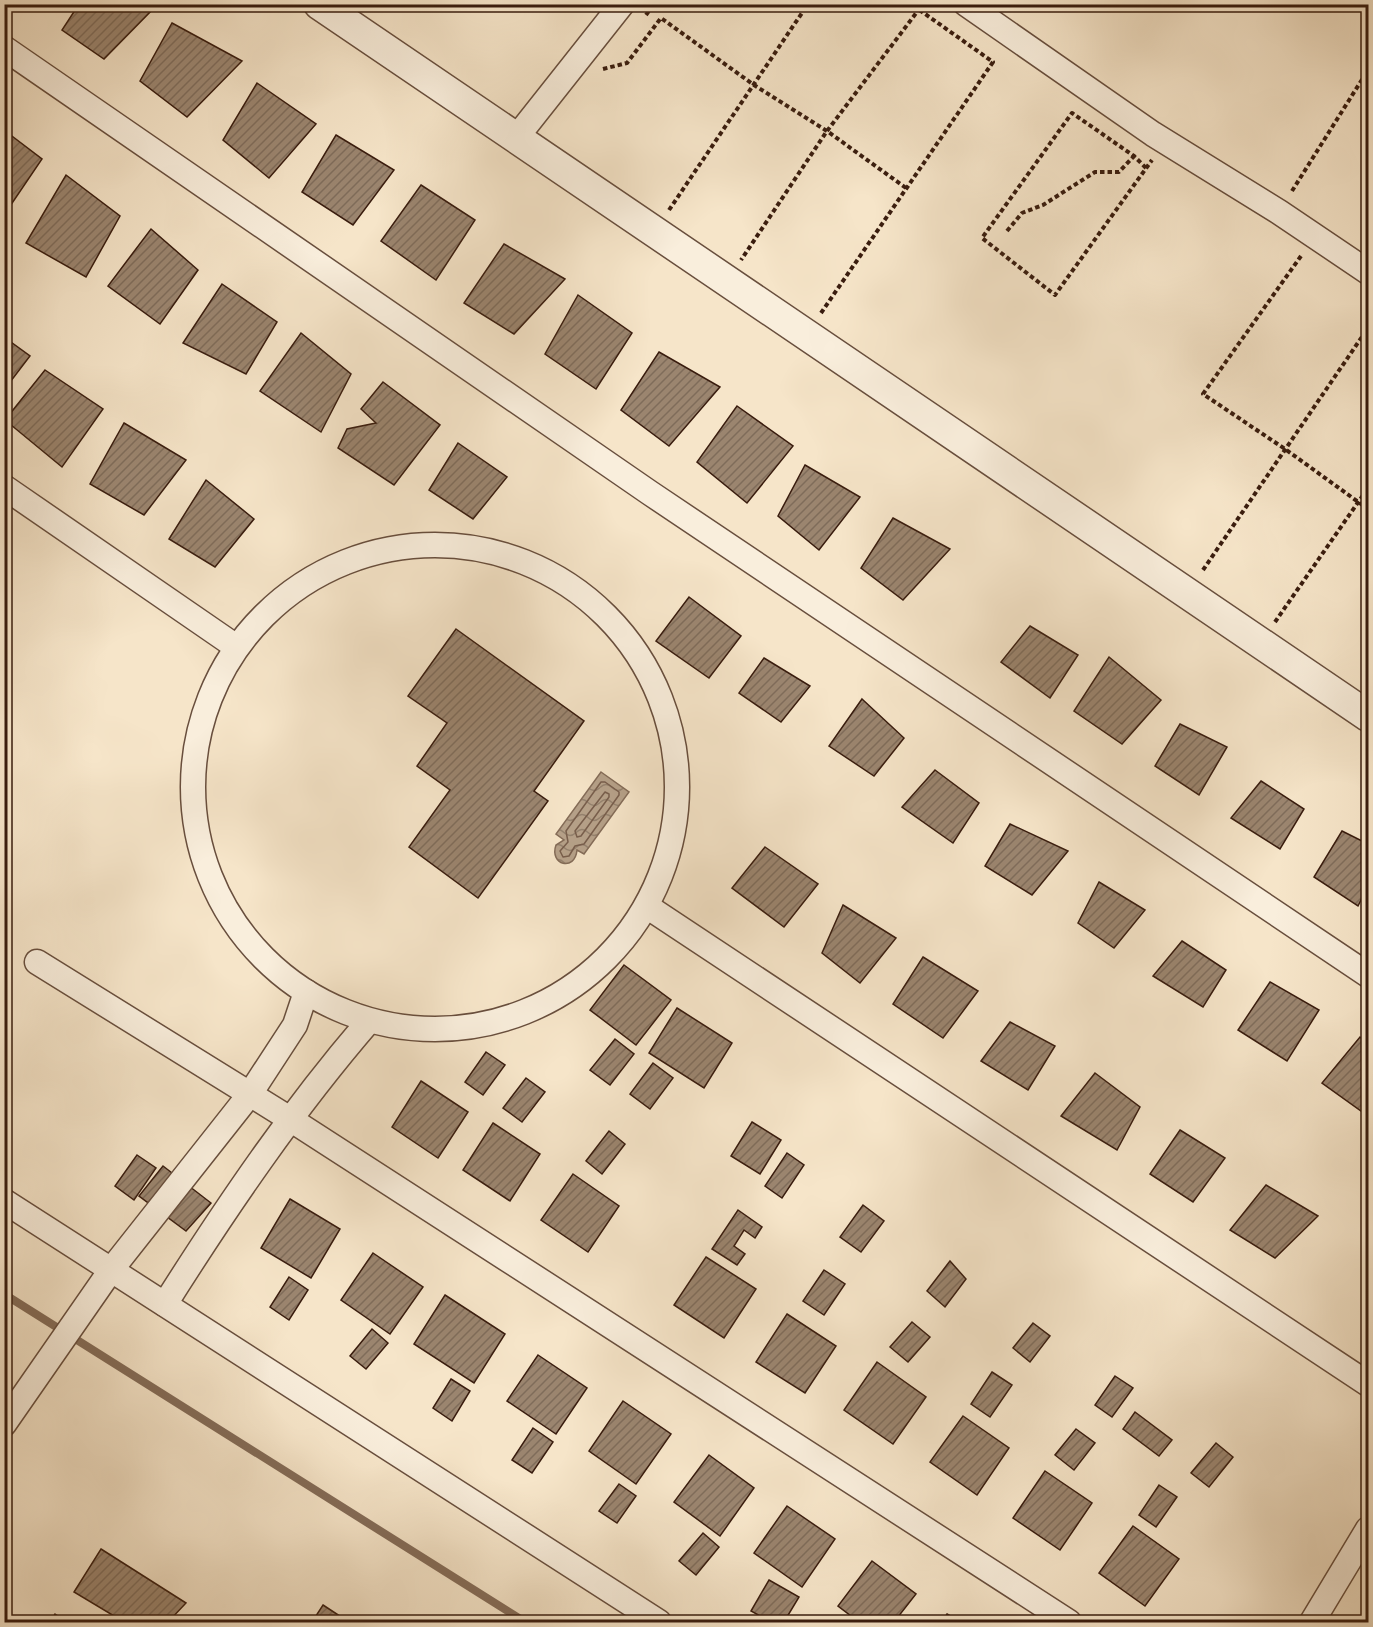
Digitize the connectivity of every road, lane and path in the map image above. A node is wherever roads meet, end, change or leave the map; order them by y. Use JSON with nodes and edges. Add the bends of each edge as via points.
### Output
{"nodes":[{"id":1,"x":319,"y":4,"type":"edge"},
{"id":2,"x":622,"y":4,"type":"edge"},
{"id":3,"x":808,"y":4,"type":"edge"},
{"id":4,"x":911,"y":4,"type":"edge"},
{"id":5,"x":922,"y":4,"type":"edge"},
{"id":6,"x":966,"y":4,"type":"edge"},
{"id":7,"x":919,"y":10,"type":"junction"},
{"id":8,"x":4,"y":48,"type":"edge"},
{"id":9,"x":627,"y":63,"type":"dead end"},
{"id":10,"x":1368,"y":70,"type":"edge"},
{"id":11,"x":754,"y":84,"type":"junction"},
{"id":12,"x":827,"y":131,"type":"junction"},
{"id":13,"x":1153,"y":134,"type":"junction"},
{"id":14,"x":516,"y":138,"type":"junction"},
{"id":15,"x":1134,"y":156,"type":"junction"},
{"id":16,"x":1152,"y":160,"type":"dead end"},
{"id":17,"x":1146,"y":168,"type":"junction"},
{"id":18,"x":906,"y":188,"type":"junction"},
{"id":19,"x":1278,"y":212,"type":"junction"},
{"id":20,"x":665,"y":215,"type":"dead end"},
{"id":21,"x":1007,"y":231,"type":"dead end"},
{"id":22,"x":1302,"y":256,"type":"dead end"},
{"id":23,"x":737,"y":265,"type":"dead end"},
{"id":24,"x":1368,"y":272,"type":"edge"},
{"id":25,"x":816,"y":320,"type":"dead end"},
{"id":26,"x":1368,"y":328,"type":"edge"},
{"id":27,"x":1286,"y":449,"type":"junction"},
{"id":28,"x":4,"y":487,"type":"edge"},
{"id":29,"x":1368,"y":488,"type":"edge"},
{"id":30,"x":1358,"y":502,"type":"junction"},
{"id":31,"x":1368,"y":509,"type":"edge"},
{"id":32,"x":1199,"y":576,"type":"dead end"},
{"id":33,"x":1269,"y":630,"type":"dead end"},
{"id":34,"x":235,"y":646,"type":"junction"},
{"id":35,"x":1368,"y":716,"type":"edge"},
{"id":36,"x":648,"y":907,"type":"junction"},
{"id":37,"x":37,"y":962,"type":"dead end"},
{"id":38,"x":1368,"y":975,"type":"edge"},
{"id":39,"x":306,"y":992,"type":"junction"},
{"id":40,"x":369,"y":1021,"type":"junction"},
{"id":41,"x":250,"y":1094,"type":"junction"},
{"id":42,"x":290,"y":1119,"type":"junction"},
{"id":43,"x":4,"y":1201,"type":"edge"},
{"id":44,"x":111,"y":1270,"type":"junction"},
{"id":45,"x":165,"y":1304,"type":"junction"},
{"id":46,"x":1368,"y":1384,"type":"edge"},
{"id":47,"x":4,"y":1424,"type":"edge"},
{"id":48,"x":1368,"y":1529,"type":"edge"},
{"id":49,"x":628,"y":1614,"type":"edge"},
{"id":50,"x":659,"y":1623,"type":"edge"},
{"id":51,"x":1069,"y":1623,"type":"edge"},
{"id":52,"x":1312,"y":1623,"type":"edge"}],
"edges":[{"from":1,"to":14,"type":"street"},
{"from":2,"to":14,"type":"street"},
{"from":3,"to":11,"type":"path"},
{"from":4,"to":7,"type":"path"},
{"from":5,"to":7,"type":"path"},
{"from":6,"to":13,"type":"street"},
{"from":7,"to":12,"type":"path"},
{"from":7,"to":18,"type":"path","via":[[993,62]]},
{"from":8,"to":38,"type":"street","via":[[650,493]]},
{"from":9,"to":11,"type":"path","via":[[661,18]]},
{"from":10,"to":19,"type":"path"},
{"from":11,"to":12,"type":"path"},
{"from":11,"to":20,"type":"path"},
{"from":12,"to":18,"type":"path"},
{"from":12,"to":23,"type":"path"},
{"from":13,"to":15,"type":"path"},
{"from":13,"to":19,"type":"street"},
{"from":14,"to":35,"type":"street"},
{"from":15,"to":17,"type":"path"},
{"from":15,"to":17,"type":"path","via":[[1072,113],[982,238],[1055,295]]},
{"from":15,"to":21,"type":"path","via":[[1119,172],[1095,172],[1043,205],[1022,213]]},
{"from":16,"to":17,"type":"path"},
{"from":18,"to":25,"type":"path"},
{"from":19,"to":24,"type":"street"},
{"from":22,"to":27,"type":"path","via":[[1203,394]]},
{"from":26,"to":27,"type":"path"},
{"from":27,"to":30,"type":"path"},
{"from":27,"to":32,"type":"path"},
{"from":28,"to":34,"type":"street"},
{"from":29,"to":30,"type":"path"},
{"from":30,"to":31,"type":"path"},
{"from":30,"to":33,"type":"path"},
{"from":34,"to":36,"type":"street","via":[[292,589],[364,554],[444,544],[523,561],[560,579],[593,603],[646,667],[675,745],[675,829]]},
{"from":34,"to":39,"type":"street","via":[[202,712],[190,785],[201,858],[234,925]]},
{"from":36,"to":40,"type":"street","via":[[602,966],[541,1007],[470,1029]]},
{"from":36,"to":46,"type":"street"},
{"from":37,"to":41,"type":"street"},
{"from":39,"to":40,"type":"street","via":[[337,1011]]},
{"from":39,"to":41,"type":"street","via":[[295,1025]]},
{"from":40,"to":42,"type":"street"},
{"from":41,"to":42,"type":"street"},
{"from":41,"to":44,"type":"street"},
{"from":42,"to":45,"type":"street"},
{"from":42,"to":51,"type":"street"},
{"from":43,"to":44,"type":"street"},
{"from":44,"to":45,"type":"street"},
{"from":44,"to":47,"type":"street"},
{"from":45,"to":49,"type":"street"},
{"from":48,"to":52,"type":"street"},
{"from":49,"to":50,"type":"street"}]}
